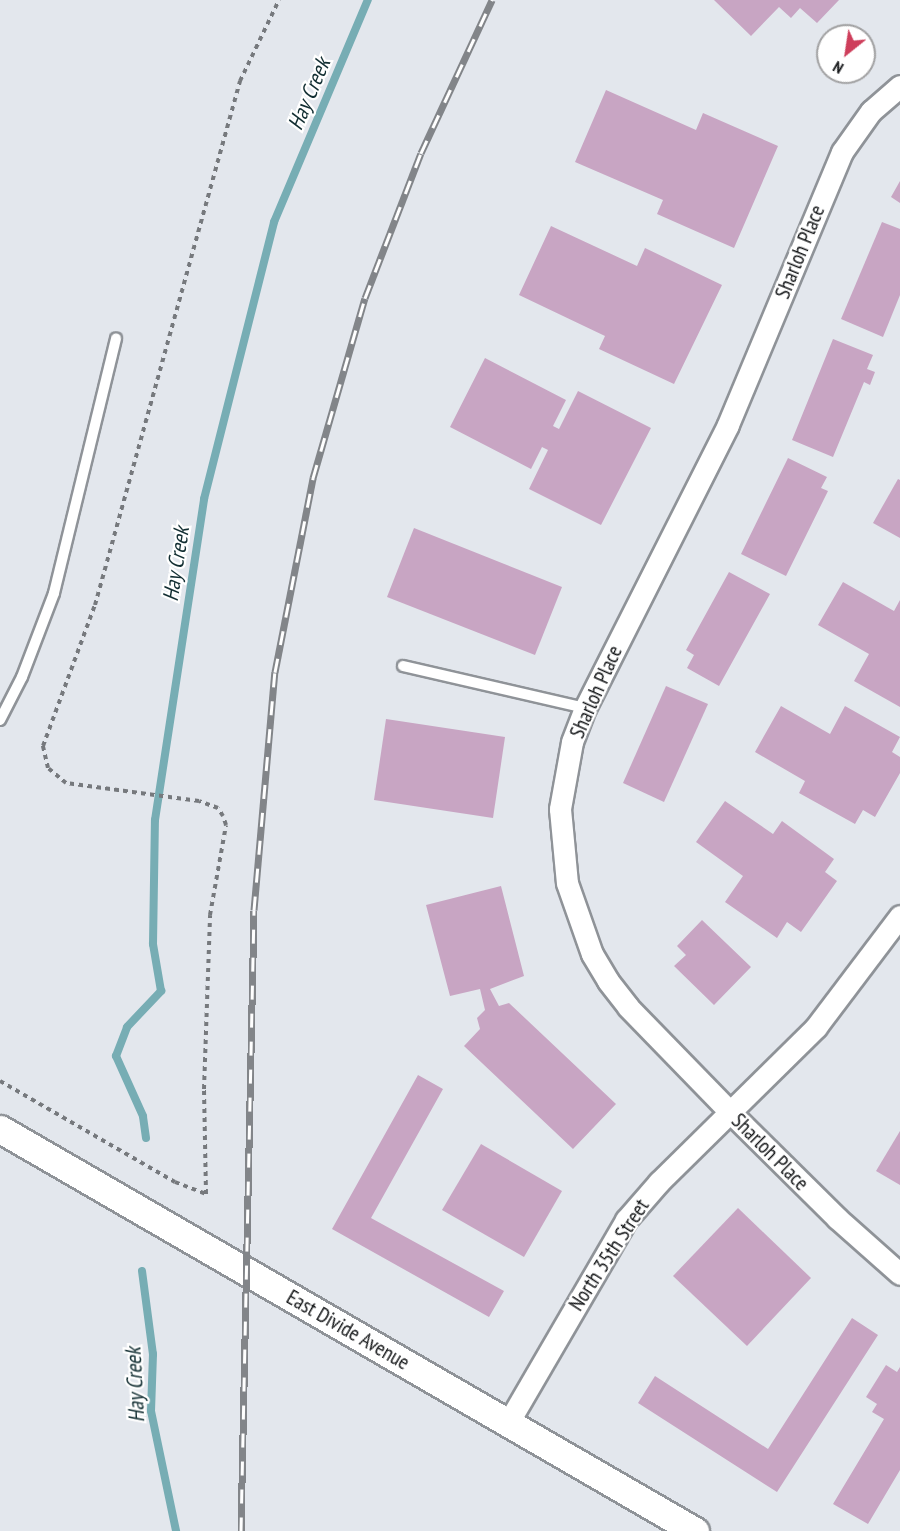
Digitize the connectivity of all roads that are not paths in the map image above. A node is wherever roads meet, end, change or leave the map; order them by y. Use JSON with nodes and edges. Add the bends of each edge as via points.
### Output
{"nodes":[{"id":1,"x":900,"y":86,"type":"edge"},
{"id":2,"x":116,"y":338,"type":"dead end"},
{"id":3,"x":403,"y":666,"type":"dead end"},
{"id":4,"x":585,"y":708,"type":"junction"},
{"id":5,"x":0,"y":720,"type":"edge"},
{"id":6,"x":900,"y":916,"type":"edge"},
{"id":7,"x":732,"y":1114,"type":"junction"},
{"id":8,"x":0,"y":1129,"type":"edge"},
{"id":9,"x":900,"y":1274,"type":"edge"},
{"id":10,"x":508,"y":1423,"type":"junction"},
{"id":11,"x":695,"y":1531,"type":"edge"}],
"edges":[{"from":1,"to":4,"type":"street","name":"Sharloh Place","via":[[871,111],[842,152],[728,425]]},
{"from":2,"to":5,"type":"lane","via":[[54,593],[22,677]]},
{"from":3,"to":4,"type":"lane"},
{"from":4,"to":7,"type":"street","name":"Sharloh Place","via":[[572,742],[560,809],[561,845],[577,918],[592,954],[628,1007]]},
{"from":6,"to":7,"type":"street","name":"North 35th Street","via":[[816,1027]]},
{"from":7,"to":9,"type":"street","name":"Sharloh Place"},
{"from":7,"to":10,"type":"street","name":"North 35th Street","via":[[659,1182],[626,1220]]},
{"from":8,"to":10,"type":"street","name":"East Divide Avenue"},
{"from":10,"to":11,"type":"street","name":"East Divide Avenue"}]}
